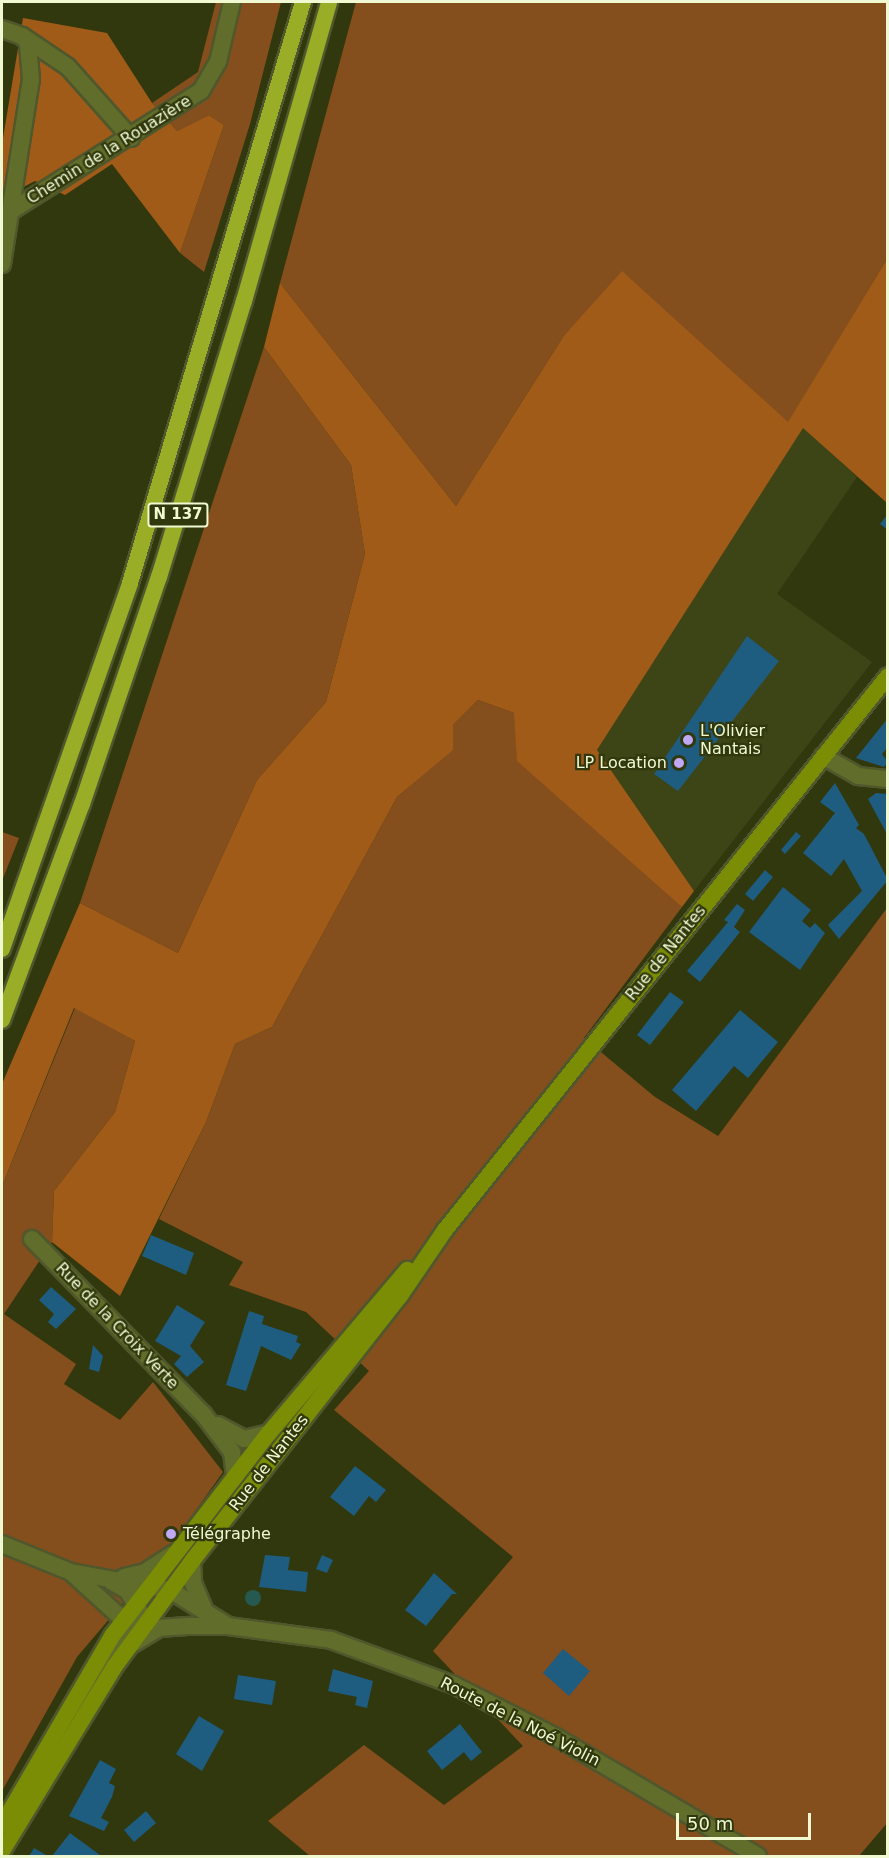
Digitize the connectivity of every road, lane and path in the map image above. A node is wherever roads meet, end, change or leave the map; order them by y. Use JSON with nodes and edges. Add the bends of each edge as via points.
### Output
{"nodes":[{"id":1,"x":232,"y":2,"type":"edge"},
{"id":2,"x":303,"y":2,"type":"edge"},
{"id":3,"x":329,"y":2,"type":"edge"},
{"id":4,"x":2,"y":29,"type":"edge"},
{"id":5,"x":22,"y":36,"type":"junction"},
{"id":6,"x":131,"y":138,"type":"junction"},
{"id":7,"x":11,"y":211,"type":"junction"},
{"id":8,"x":2,"y":264,"type":"edge"},
{"id":9,"x":888,"y":676,"type":"edge"},
{"id":10,"x":823,"y":756,"type":"junction"},
{"id":11,"x":888,"y":779,"type":"edge"},
{"id":12,"x":2,"y":949,"type":"edge"},
{"id":13,"x":2,"y":1020,"type":"edge"},
{"id":14,"x":445,"y":1230,"type":"junction"},
{"id":15,"x":32,"y":1239,"type":"dead end"},
{"id":16,"x":269,"y":1433,"type":"junction"},
{"id":17,"x":232,"y":1440,"type":"junction"},
{"id":18,"x":282,"y":1445,"type":"junction"},
{"id":19,"x":252,"y":1459,"type":"junction"},
{"id":20,"x":230,"y":1483,"type":"junction"},
{"id":21,"x":2,"y":1544,"type":"edge"},
{"id":22,"x":178,"y":1550,"type":"junction"},
{"id":23,"x":197,"y":1555,"type":"junction"},
{"id":24,"x":71,"y":1572,"type":"junction"},
{"id":25,"x":105,"y":1577,"type":"junction"},
{"id":26,"x":160,"y":1587,"type":"junction"},
{"id":27,"x":94,"y":1592,"type":"junction"},
{"id":28,"x":137,"y":1602,"type":"junction"},
{"id":29,"x":159,"y":1605,"type":"junction"},
{"id":30,"x":203,"y":1608,"type":"junction"},
{"id":31,"x":136,"y":1620,"type":"junction"},
{"id":32,"x":191,"y":1626,"type":"junction"},
{"id":33,"x":228,"y":1626,"type":"junction"},
{"id":34,"x":112,"y":1636,"type":"junction"},
{"id":35,"x":129,"y":1646,"type":"junction"},
{"id":36,"x":77,"y":1724,"type":"junction"},
{"id":37,"x":2,"y":1825,"type":"edge"},
{"id":38,"x":2,"y":1851,"type":"edge"},
{"id":39,"x":758,"y":1857,"type":"edge"}],
"edges":[{"from":1,"to":6,"type":"street","name":"Chemin de la Rouazière","via":[[212,79],[190,102]]},
{"from":2,"to":12,"type":"highway","number":"N 137","via":[[134,572]]},
{"from":3,"to":13,"type":"highway","number":"N 137","via":[[162,566],[82,804]]},
{"from":4,"to":5,"type":"street"},
{"from":5,"to":6,"type":"street","via":[[68,67]]},
{"from":5,"to":7,"type":"street","via":[[28,42],[31,79]]},
{"from":6,"to":7,"type":"street","name":"Chemin de la Rouazière"},
{"from":7,"to":8,"type":"street","name":"Chemin de la Rouazière"},
{"from":9,"to":10,"type":"main road","name":"Rue de Nantes"},
{"from":10,"to":11,"type":"street","via":[[858,776]]},
{"from":10,"to":14,"type":"main road","name":"Rue de Nantes"},
{"from":14,"to":16,"type":"main road","name":"Rue de Nantes"},
{"from":14,"to":18,"type":"main road","name":"Rue de Nantes","via":[[400,1296]]},
{"from":15,"to":17,"type":"street","name":"Rue de la Croix Verte"},
{"from":16,"to":17,"type":"street","via":[[250,1440]]},
{"from":16,"to":19,"type":"main road","name":"Rue de Nantes"},
{"from":17,"to":19,"type":"street"},
{"from":17,"to":20,"type":"street","name":"Rue de la Croix Verte","via":[[235,1460]]},
{"from":18,"to":19,"type":"main road"},
{"from":18,"to":23,"type":"main road","name":"Rue de Nantes"},
{"from":19,"to":20,"type":"main road","name":"Rue de Nantes"},
{"from":19,"to":23,"type":"main road"},
{"from":20,"to":22,"type":"main road","name":"Rue de Nantes"},
{"from":20,"to":26,"type":"main road","via":[[194,1543]]},
{"from":21,"to":24,"type":"street"},
{"from":22,"to":25,"type":"street","via":[[145,1572]]},
{"from":22,"to":26,"type":"main road","name":"Rue de Nantes"},
{"from":23,"to":26,"type":"main road","name":"Rue de Nantes"},
{"from":23,"to":30,"type":"street","via":[[193,1583]]},
{"from":24,"to":25,"type":"street"},
{"from":24,"to":27,"type":"street"},
{"from":25,"to":26,"type":"street","name":"Route de la Noé Violin"},
{"from":25,"to":28,"type":"street"},
{"from":26,"to":28,"type":"main road"},
{"from":26,"to":29,"type":"main road","name":"Rue de Nantes"},
{"from":26,"to":30,"type":"street","name":"Route de la Noé Violin"},
{"from":27,"to":31,"type":"street"},
{"from":27,"to":34,"type":"street"},
{"from":28,"to":31,"type":"main road"},
{"from":29,"to":31,"type":"main road","name":"Rue de Nantes"},
{"from":29,"to":32,"type":"street","name":"Route de la Noé Violin","via":[[167,1614]]},
{"from":30,"to":33,"type":"street","name":"Route de la Noé Violin"},
{"from":31,"to":32,"type":"street","name":"Route de la Noé Violin"},
{"from":31,"to":34,"type":"main road"},
{"from":31,"to":35,"type":"main road","name":"Rue de Nantes"},
{"from":31,"to":36,"type":"street","via":[[88,1693]]},
{"from":32,"to":33,"type":"street","name":"Route de la Noé Violin"},
{"from":32,"to":35,"type":"street","name":"Route de la Noé Violin","via":[[159,1628]]},
{"from":33,"to":39,"type":"street","name":"Route de la Noé Violin","via":[[331,1640],[454,1685],[556,1737]]},
{"from":34,"to":37,"type":"main road"},
{"from":35,"to":36,"type":"main road","name":"Rue de Nantes"},
{"from":36,"to":38,"type":"main road","name":"Rue de Nantes"}]}
